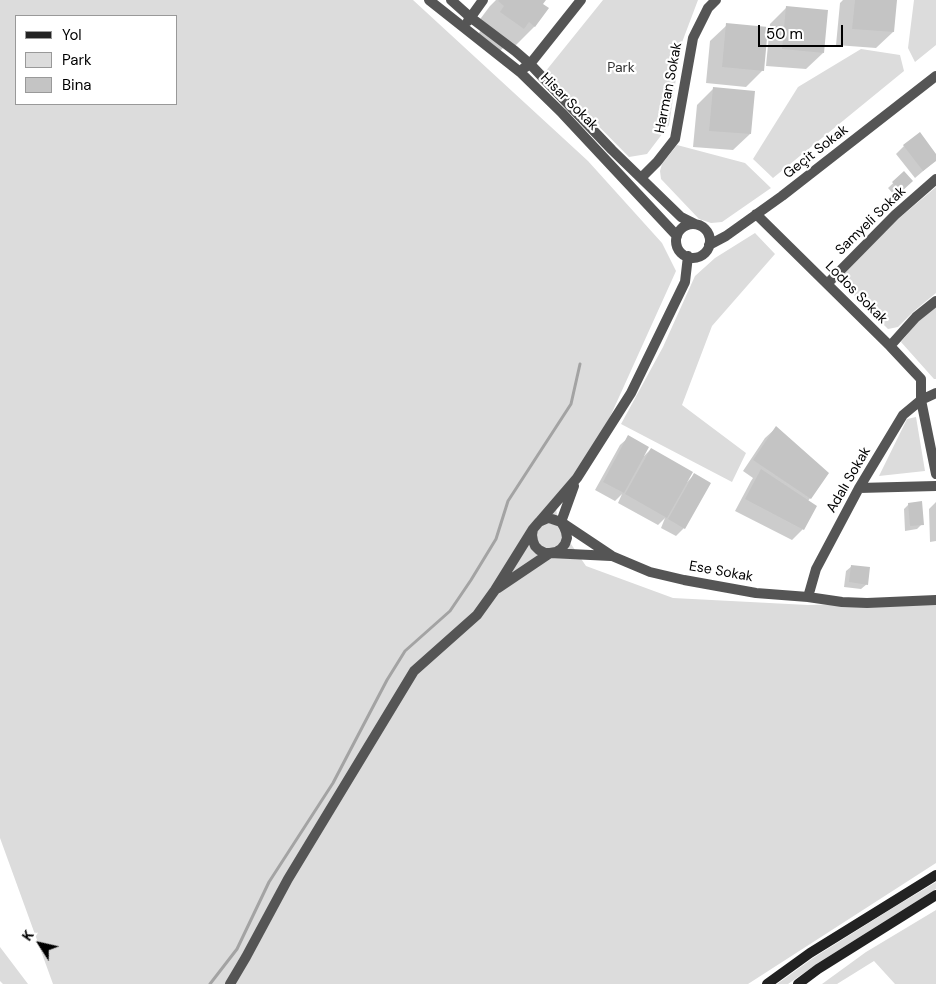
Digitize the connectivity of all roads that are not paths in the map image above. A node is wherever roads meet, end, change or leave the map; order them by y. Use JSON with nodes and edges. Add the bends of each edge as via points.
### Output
{"nodes":[{"id":1,"x":429,"y":0,"type":"edge"},
{"id":2,"x":451,"y":0,"type":"edge"},
{"id":3,"x":482,"y":0,"type":"edge"},
{"id":4,"x":581,"y":0,"type":"edge"},
{"id":5,"x":716,"y":0,"type":"edge"},
{"id":6,"x":470,"y":17,"type":"junction"},
{"id":7,"x":464,"y":28,"type":"junction"},
{"id":8,"x":530,"y":64,"type":"junction"},
{"id":9,"x":520,"y":72,"type":"junction"},
{"id":10,"x":936,"y":76,"type":"edge"},
{"id":11,"x":641,"y":178,"type":"junction"},
{"id":12,"x":936,"y":180,"type":"edge"},
{"id":13,"x":756,"y":214,"type":"junction"},
{"id":14,"x":695,"y":224,"type":"junction"},
{"id":15,"x":677,"y":236,"type":"junction"},
{"id":16,"x":709,"y":245,"type":"junction"},
{"id":17,"x":688,"y":256,"type":"junction"},
{"id":18,"x":827,"y":284,"type":"junction"},
{"id":19,"x":936,"y":301,"type":"edge"},
{"id":20,"x":890,"y":346,"type":"junction"},
{"id":21,"x":936,"y":393,"type":"edge"},
{"id":22,"x":921,"y":400,"type":"junction"},
{"id":23,"x":936,"y":474,"type":"edge"},
{"id":24,"x":577,"y":478,"type":"junction"},
{"id":25,"x":936,"y":486,"type":"edge"},
{"id":26,"x":859,"y":488,"type":"junction"},
{"id":27,"x":561,"y":522,"type":"junction"},
{"id":28,"x":536,"y":525,"type":"junction"},
{"id":29,"x":550,"y":553,"type":"junction"},
{"id":30,"x":612,"y":556,"type":"junction"},
{"id":31,"x":495,"y":590,"type":"junction"},
{"id":32,"x":808,"y":597,"type":"junction"},
{"id":33,"x":936,"y":600,"type":"edge"},
{"id":34,"x":936,"y":875,"type":"edge"},
{"id":35,"x":936,"y":895,"type":"edge"},
{"id":36,"x":230,"y":984,"type":"edge"},
{"id":37,"x":767,"y":984,"type":"edge"},
{"id":38,"x":798,"y":984,"type":"edge"}],
"edges":[{"from":1,"to":7,"type":"street","name":"Hisar Sokak"},
{"from":2,"to":6,"type":"street","name":"Hisar Sokak"},
{"from":3,"to":6,"type":"street"},
{"from":4,"to":8,"type":"street"},
{"from":5,"to":11,"type":"street","name":"Harman Sokak","via":[[708,8],[693,38],[675,139]]},
{"from":6,"to":7,"type":"street"},
{"from":6,"to":8,"type":"street","name":"Hisar Sokak"},
{"from":7,"to":9,"type":"street","name":"Hisar Sokak"},
{"from":8,"to":9,"type":"street"},
{"from":8,"to":11,"type":"street","name":"Hisar Sokak"},
{"from":9,"to":15,"type":"street","name":"Hisar Sokak"},
{"from":10,"to":13,"type":"street","name":"Geçit Sokak"},
{"from":11,"to":14,"type":"street","name":"Hisar Sokak","via":[[681,217]]},
{"from":12,"to":18,"type":"street","name":"Samyeli Sokak","via":[[895,215]]},
{"from":13,"to":16,"type":"street","name":"Geçit Sokak"},
{"from":13,"to":18,"type":"street","name":"Lodos Sokak"},
{"from":14,"to":15,"type":"street","via":[[685,226]]},
{"from":14,"to":16,"type":"street","via":[[706,229]]},
{"from":15,"to":17,"type":"street","via":[[679,250]]},
{"from":16,"to":17,"type":"street","via":[[698,256]]},
{"from":17,"to":24,"type":"street","via":[[685,282],[631,393]]},
{"from":18,"to":20,"type":"street","name":"Lodos Sokak"},
{"from":19,"to":20,"type":"street","via":[[916,317]]},
{"from":20,"to":22,"type":"street","name":"Lodos Sokak","via":[[920,379]]},
{"from":21,"to":22,"type":"street","name":"Adalı Sokak"},
{"from":22,"to":23,"type":"street","name":"Lodos Sokak"},
{"from":22,"to":26,"type":"street","name":"Adalı Sokak","via":[[903,415]]},
{"from":24,"to":27,"type":"street"},
{"from":24,"to":28,"type":"street"},
{"from":25,"to":26,"type":"street"},
{"from":26,"to":32,"type":"street","name":"Adalı Sokak","via":[[816,569]]},
{"from":27,"to":28,"type":"street","via":[[543,520]]},
{"from":27,"to":29,"type":"street","via":[[566,532],[565,544]]},
{"from":27,"to":30,"type":"street","name":"Ese Sokak"},
{"from":28,"to":29,"type":"street","via":[[532,535],[535,546]]},
{"from":28,"to":31,"type":"street"},
{"from":29,"to":30,"type":"street"},
{"from":29,"to":31,"type":"street"},
{"from":30,"to":32,"type":"street","name":"Ese Sokak","via":[[650,572],[684,580],[756,593]]},
{"from":31,"to":36,"type":"street","via":[[477,615],[414,671],[288,879]]},
{"from":32,"to":33,"type":"street","name":"Ese Sokak","via":[[858,603]]},
{"from":34,"to":37,"type":"main road","via":[[810,953]]},
{"from":35,"to":38,"type":"main road"}]}
